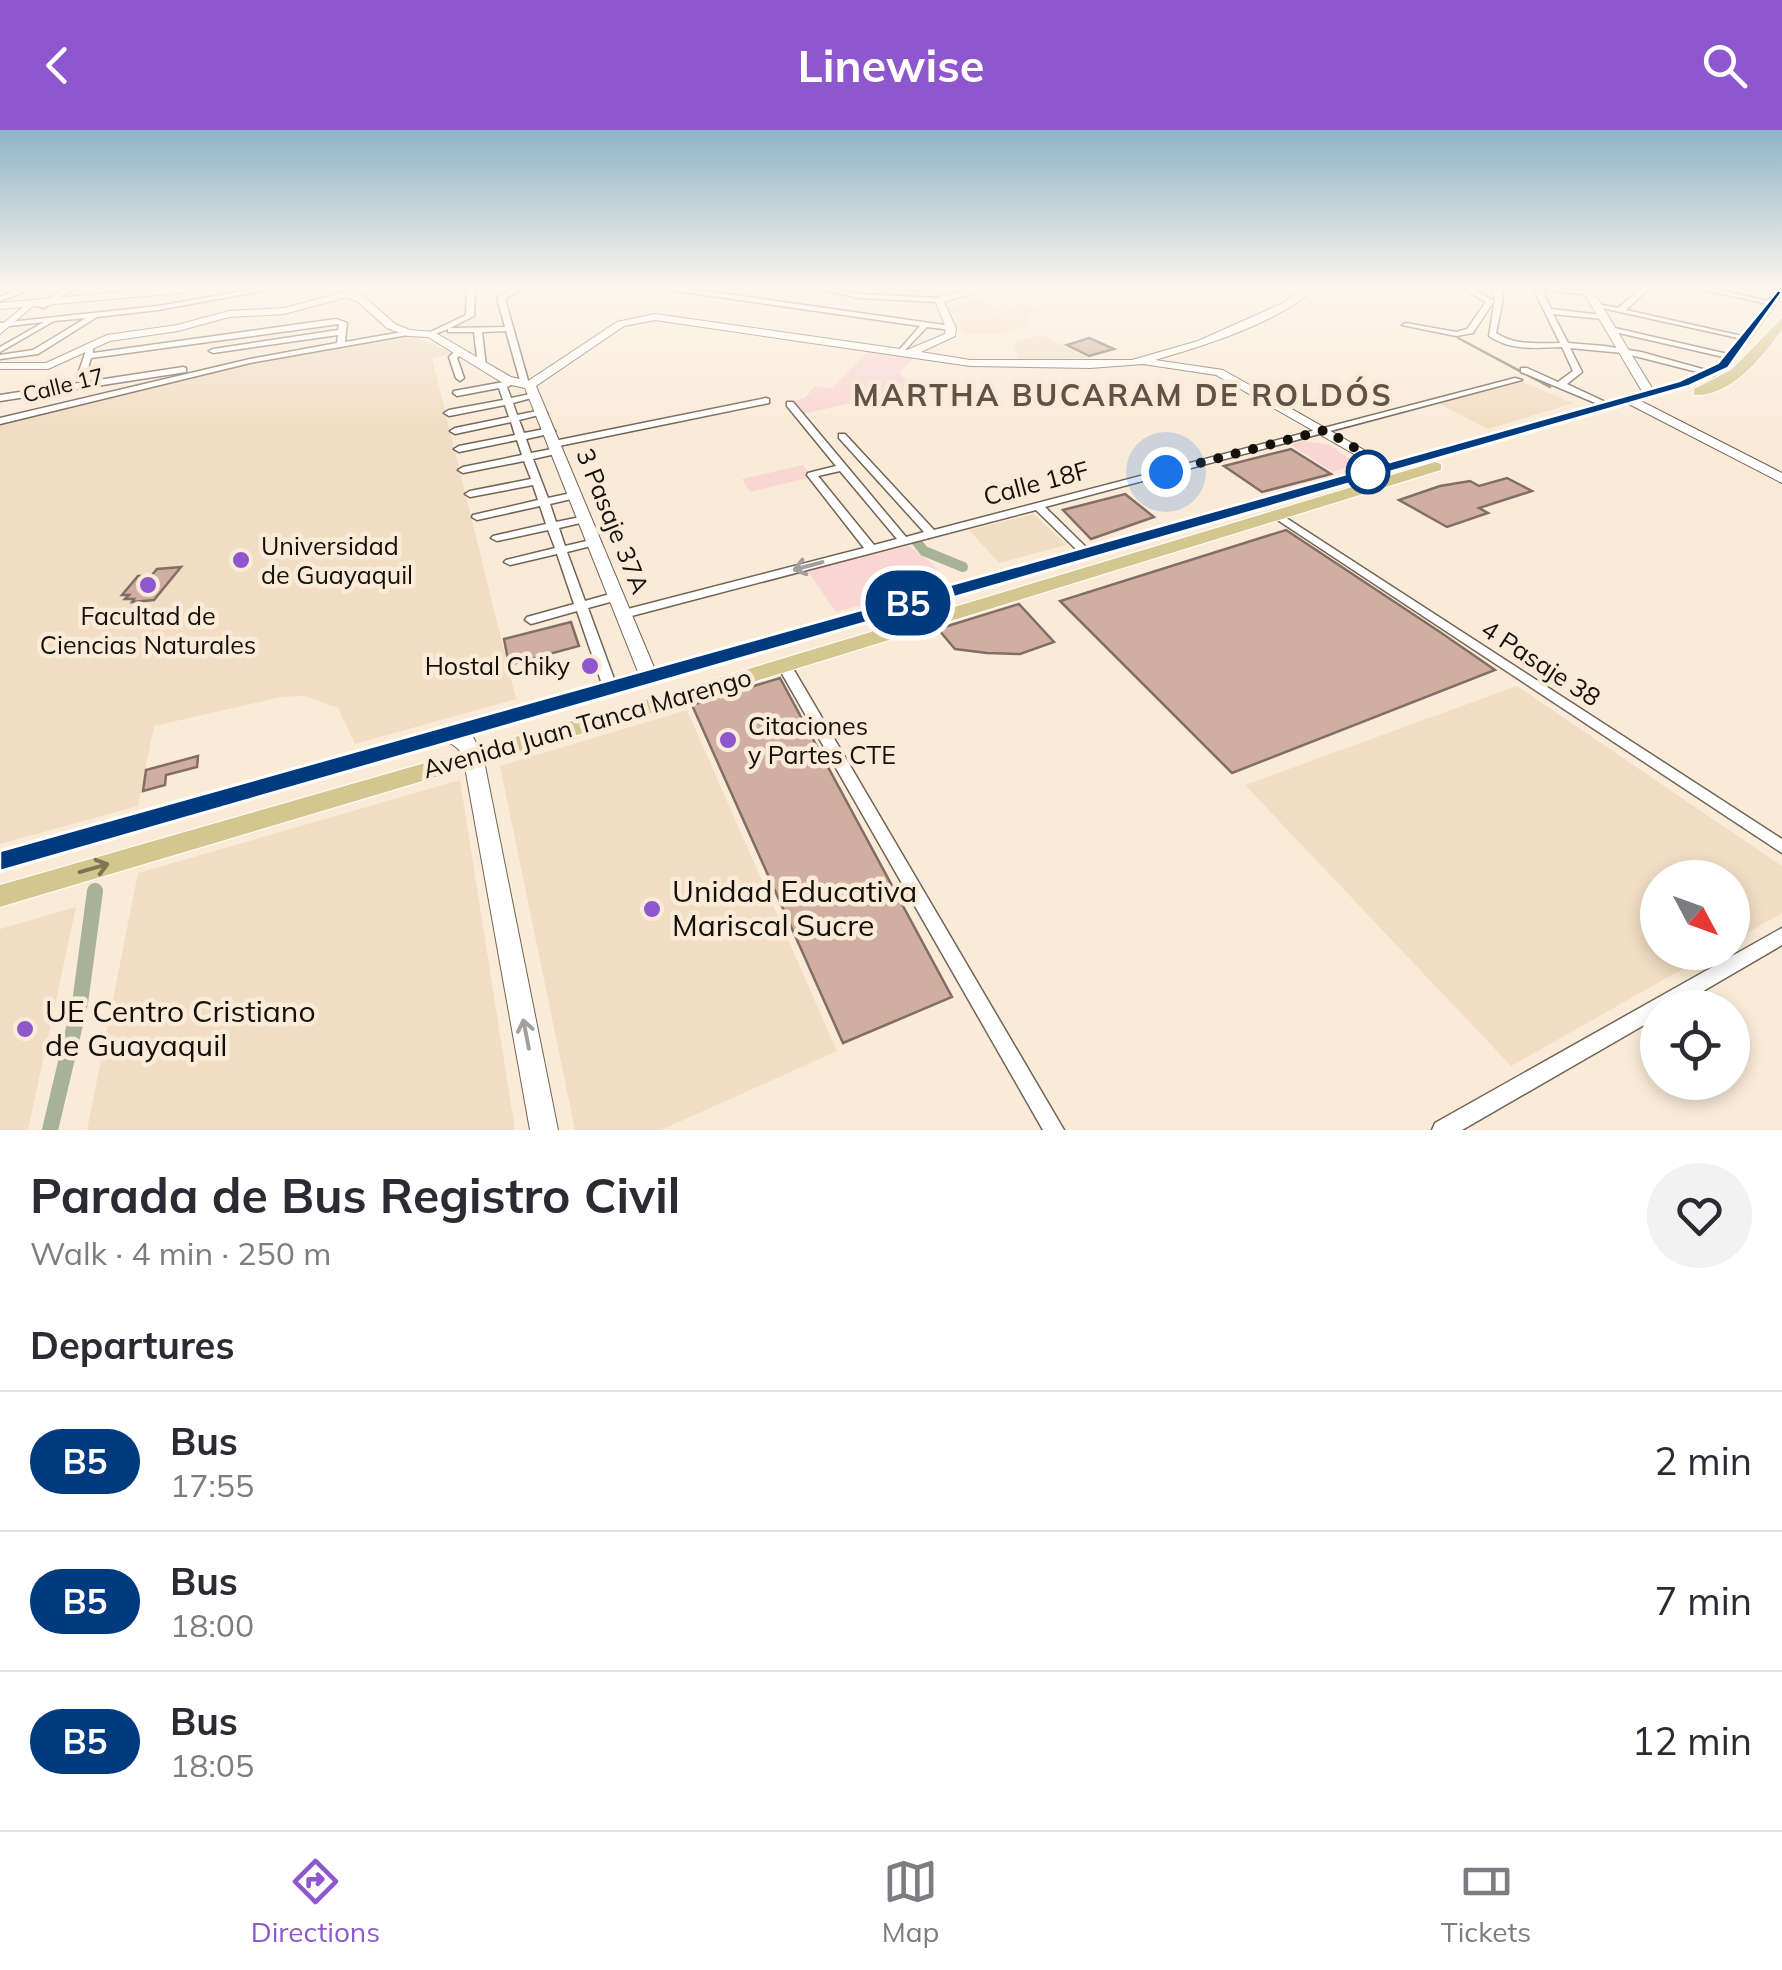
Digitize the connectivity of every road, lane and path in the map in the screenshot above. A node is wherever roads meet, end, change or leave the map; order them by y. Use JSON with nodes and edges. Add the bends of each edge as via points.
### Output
{"nodes":[{"id":1,"x":36,"y":335,"type":"edge"},
{"id":2,"x":62,"y":335,"type":"edge"},
{"id":3,"x":131,"y":335,"type":"edge"},
{"id":4,"x":236,"y":335,"type":"edge"},
{"id":5,"x":324,"y":335,"type":"edge"},
{"id":6,"x":342,"y":335,"type":"edge"},
{"id":7,"x":404,"y":335,"type":"edge"},
{"id":8,"x":440,"y":335,"type":"edge"},
{"id":9,"x":479,"y":335,"type":"edge"},
{"id":10,"x":508,"y":335,"type":"edge"},
{"id":11,"x":608,"y":335,"type":"edge"},
{"id":12,"x":787,"y":335,"type":"edge"},
{"id":13,"x":917,"y":335,"type":"edge"},
{"id":14,"x":950,"y":335,"type":"edge"},
{"id":15,"x":1221,"y":335,"type":"edge"},
{"id":16,"x":1493,"y":335,"type":"edge"},
{"id":17,"x":1561,"y":335,"type":"edge"},
{"id":18,"x":1613,"y":335,"type":"edge"},
{"id":19,"x":1660,"y":335,"type":"edge"},
{"id":20,"x":1731,"y":335,"type":"edge"},
{"id":21,"x":1749,"y":335,"type":"edge"},
{"id":22,"x":217,"y":337,"type":"junction"},
{"id":23,"x":1776,"y":337,"type":"edge"},
{"id":24,"x":1746,"y":338,"type":"junction"},
{"id":25,"x":1202,"y":343,"type":"junction"},
{"id":26,"x":342,"y":344,"type":"junction"},
{"id":27,"x":1566,"y":345,"type":"junction"},
{"id":28,"x":1621,"y":350,"type":"junction"},
{"id":29,"x":213,"y":351,"type":"junction"},
{"id":30,"x":907,"y":351,"type":"junction"},
{"id":31,"x":91,"y":352,"type":"junction"},
{"id":32,"x":459,"y":352,"type":"junction"},
{"id":33,"x":1732,"y":357,"type":"junction"},
{"id":34,"x":2,"y":360,"type":"edge"},
{"id":35,"x":250,"y":361,"type":"junction"},
{"id":36,"x":1133,"y":363,"type":"junction"},
{"id":37,"x":205,"y":366,"type":"junction"},
{"id":38,"x":482,"y":366,"type":"junction"},
{"id":39,"x":1524,"y":370,"type":"dead end"},
{"id":40,"x":83,"y":371,"type":"dead end"},
{"id":41,"x":1219,"y":372,"type":"junction"},
{"id":42,"x":1713,"y":372,"type":"junction"},
{"id":43,"x":460,"y":378,"type":"dead end"},
{"id":44,"x":1518,"y":380,"type":"dead end"},
{"id":45,"x":521,"y":387,"type":"junction"},
{"id":46,"x":1564,"y":387,"type":"junction"},
{"id":47,"x":457,"y":393,"type":"dead end"},
{"id":48,"x":0,"y":398,"type":"edge"},
{"id":49,"x":508,"y":402,"type":"junction"},
{"id":50,"x":766,"y":402,"type":"dead end"},
{"id":51,"x":1640,"y":402,"type":"junction"},
{"id":52,"x":790,"y":404,"type":"dead end"},
{"id":53,"x":1608,"y":405,"type":"junction"},
{"id":54,"x":449,"y":413,"type":"dead end"},
{"id":55,"x":542,"y":413,"type":"junction"},
{"id":56,"x":514,"y":419,"type":"junction"},
{"id":57,"x":0,"y":422,"type":"edge"},
{"id":58,"x":1325,"y":430,"type":"junction"},
{"id":59,"x":456,"y":431,"type":"dead end"},
{"id":60,"x":842,"y":436,"type":"dead end"},
{"id":61,"x":520,"y":437,"type":"junction"},
{"id":62,"x":554,"y":442,"type":"junction"},
{"id":63,"x":459,"y":449,"type":"dead end"},
{"id":64,"x":528,"y":458,"type":"junction"},
{"id":65,"x":843,"y":467,"type":"junction"},
{"id":66,"x":1387,"y":467,"type":"junction"},
{"id":67,"x":463,"y":470,"type":"dead end"},
{"id":68,"x":536,"y":481,"type":"junction"},
{"id":69,"x":1782,"y":482,"type":"edge"},
{"id":70,"x":470,"y":494,"type":"dead end"},
{"id":71,"x":576,"y":495,"type":"junction"},
{"id":72,"x":544,"y":502,"type":"junction"},
{"id":73,"x":1038,"y":506,"type":"junction"},
{"id":74,"x":1299,"y":508,"type":"junction"},
{"id":75,"x":1277,"y":515,"type":"junction"},
{"id":76,"x":477,"y":517,"type":"dead end"},
{"id":77,"x":585,"y":519,"type":"junction"},
{"id":78,"x":552,"y":526,"type":"junction"},
{"id":79,"x":932,"y":534,"type":"junction"},
{"id":80,"x":496,"y":538,"type":"dead end"},
{"id":81,"x":904,"y":541,"type":"junction"},
{"id":82,"x":595,"y":542,"type":"junction"},
{"id":83,"x":560,"y":550,"type":"junction"},
{"id":84,"x":871,"y":550,"type":"junction"},
{"id":85,"x":1085,"y":552,"type":"junction"},
{"id":86,"x":510,"y":562,"type":"dead end"},
{"id":87,"x":581,"y":605,"type":"junction"},
{"id":88,"x":620,"y":605,"type":"junction"},
{"id":89,"x":531,"y":620,"type":"dead end"},
{"id":90,"x":784,"y":665,"type":"junction"},
{"id":91,"x":648,"y":677,"type":"junction"},
{"id":92,"x":741,"y":678,"type":"junction"},
{"id":93,"x":610,"y":688,"type":"junction"},
{"id":94,"x":448,"y":733,"type":"junction"},
{"id":95,"x":473,"y":756,"type":"junction"},
{"id":96,"x":1782,"y":847,"type":"edge"},
{"id":97,"x":0,"y":861,"type":"edge"},
{"id":98,"x":0,"y":896,"type":"edge"},
{"id":99,"x":1782,"y":936,"type":"edge"},
{"id":100,"x":544,"y":1130,"type":"edge"},
{"id":101,"x":1054,"y":1130,"type":"edge"},
{"id":102,"x":1442,"y":1130,"type":"edge"}],
"edges":[{"from":1,"to":34,"type":"street"},
{"from":2,"to":34,"type":"street"},
{"from":3,"to":31,"type":"street","via":[[108,338]]},
{"from":4,"to":22,"type":"street"},
{"from":5,"to":29,"type":"street"},
{"from":6,"to":26,"type":"street"},
{"from":7,"to":26,"type":"street","name":"Calle 17"},
{"from":8,"to":32,"type":"street"},
{"from":9,"to":38,"type":"street"},
{"from":10,"to":45,"type":"street"},
{"from":11,"to":45,"type":"street"},
{"from":12,"to":30,"type":"street"},
{"from":13,"to":30,"type":"street"},
{"from":14,"to":30,"type":"street"},
{"from":15,"to":25,"type":"street"},
{"from":16,"to":27,"type":"street","via":[[1524,346]]},
{"from":17,"to":27,"type":"street"},
{"from":18,"to":28,"type":"street"},
{"from":19,"to":33,"type":"street"},
{"from":20,"to":24,"type":"street"},
{"from":21,"to":24,"type":"main road","name":"Avenida Juan Tanca Marengo"},
{"from":22,"to":29,"type":"street"},
{"from":22,"to":31,"type":"street"},
{"from":23,"to":51,"type":"main road","name":"Avenida Juan Tanca Marengo","via":[[1726,382]]},
{"from":24,"to":33,"type":"main road","name":"Avenida Juan Tanca Marengo"},
{"from":25,"to":36,"type":"street"},
{"from":25,"to":41,"type":"street"},
{"from":26,"to":35,"type":"street","name":"Calle 17"},
{"from":27,"to":28,"type":"street"},
{"from":27,"to":46,"type":"street","via":[[1578,372]]},
{"from":28,"to":42,"type":"street"},
{"from":28,"to":51,"type":"street"},
{"from":29,"to":37,"type":"street"},
{"from":30,"to":36,"type":"street","via":[[992,364]]},
{"from":31,"to":34,"type":"street","via":[[48,366]]},
{"from":31,"to":40,"type":"street"},
{"from":32,"to":38,"type":"street"},
{"from":32,"to":43,"type":"street","via":[[453,357]]},
{"from":33,"to":42,"type":"main road","name":"Avenida Juan Tanca Marengo"},
{"from":35,"to":37,"type":"street"},
{"from":35,"to":57,"type":"street","name":"Calle 17"},
{"from":36,"to":41,"type":"street"},
{"from":37,"to":48,"type":"street"},
{"from":38,"to":45,"type":"street"},
{"from":39,"to":46,"type":"street"},
{"from":41,"to":58,"type":"street"},
{"from":42,"to":51,"type":"main road","name":"Avenida Juan Tanca Marengo"},
{"from":44,"to":58,"type":"street","name":"Calle 18F"},
{"from":45,"to":47,"type":"street"},
{"from":45,"to":49,"type":"street"},
{"from":45,"to":49,"type":"street"},
{"from":45,"to":55,"type":"street","name":"3 Pasaje 37A"},
{"from":46,"to":53,"type":"street"},
{"from":49,"to":54,"type":"street"},
{"from":49,"to":56,"type":"street"},
{"from":50,"to":62,"type":"street"},
{"from":51,"to":53,"type":"main road","name":"Avenida Juan Tanca Marengo"},
{"from":51,"to":69,"type":"street"},
{"from":51,"to":74,"type":"main road","name":"Avenida Juan Tanca Marengo"},
{"from":52,"to":65,"type":"street"},
{"from":53,"to":66,"type":"main road","name":"Avenida Juan Tanca Marengo"},
{"from":55,"to":56,"type":"street"},
{"from":55,"to":62,"type":"street","name":"3 Pasaje 37A"},
{"from":56,"to":59,"type":"street"},
{"from":56,"to":61,"type":"street"},
{"from":58,"to":66,"type":"street"},
{"from":58,"to":73,"type":"street","name":"Calle 18F"},
{"from":60,"to":79,"type":"street"},
{"from":61,"to":62,"type":"street"},
{"from":61,"to":63,"type":"street"},
{"from":61,"to":64,"type":"street"},
{"from":62,"to":64,"type":"street"},
{"from":62,"to":71,"type":"street","name":"3 Pasaje 37A"},
{"from":64,"to":67,"type":"street"},
{"from":64,"to":68,"type":"street"},
{"from":65,"to":81,"type":"street"},
{"from":65,"to":84,"type":"street","via":[[812,474]]},
{"from":66,"to":74,"type":"main road","via":[[1390,474]]},
{"from":66,"to":85,"type":"main road","name":"Avenida Juan Tanca Marengo"},
{"from":68,"to":70,"type":"street"},
{"from":68,"to":72,"type":"street"},
{"from":71,"to":72,"type":"street"},
{"from":71,"to":77,"type":"street","name":"3 Pasaje 37A"},
{"from":72,"to":76,"type":"street"},
{"from":72,"to":78,"type":"street"},
{"from":73,"to":79,"type":"street","name":"Calle 18F"},
{"from":73,"to":85,"type":"street"},
{"from":74,"to":75,"type":"main road","name":"Avenida Juan Tanca Marengo"},
{"from":75,"to":90,"type":"main road","name":"Avenida Juan Tanca Marengo"},
{"from":75,"to":96,"type":"street","name":"4 Pasaje 38"},
{"from":77,"to":78,"type":"street"},
{"from":77,"to":82,"type":"street","name":"3 Pasaje 37A"},
{"from":78,"to":80,"type":"street"},
{"from":78,"to":83,"type":"street"},
{"from":79,"to":81,"type":"street","name":"Calle 18F"},
{"from":81,"to":84,"type":"street","name":"Calle 18F"},
{"from":82,"to":83,"type":"street"},
{"from":82,"to":88,"type":"street","name":"3 Pasaje 37A"},
{"from":83,"to":86,"type":"street"},
{"from":83,"to":87,"type":"street"},
{"from":84,"to":88,"type":"street","name":"Calle 18F","one_way":true},
{"from":85,"to":91,"type":"main road","name":"Avenida Juan Tanca Marengo"},
{"from":87,"to":88,"type":"street","name":"Calle 18F"},
{"from":87,"to":89,"type":"street","name":"Calle 18F"},
{"from":87,"to":93,"type":"street"},
{"from":88,"to":91,"type":"street","name":"3 Pasaje 37A"},
{"from":90,"to":92,"type":"main road","name":"Avenida Juan Tanca Marengo"},
{"from":90,"to":101,"type":"street"},
{"from":91,"to":92,"type":"main road","via":[[662,688]]},
{"from":91,"to":93,"type":"main road","name":"Avenida Juan Tanca Marengo"},
{"from":92,"to":95,"type":"main road","name":"Avenida Juan Tanca Marengo"},
{"from":93,"to":94,"type":"main road","name":"Avenida Juan Tanca Marengo"},
{"from":94,"to":95,"type":"street","via":[[466,742]]},
{"from":94,"to":97,"type":"main road","name":"Avenida Juan Tanca Marengo"},
{"from":98,"to":95,"type":"main road","name":"Avenida Juan Tanca Marengo","one_way":true},
{"from":100,"to":95,"type":"street","one_way":true},
{"from":99,"to":102,"type":"street"}]}
